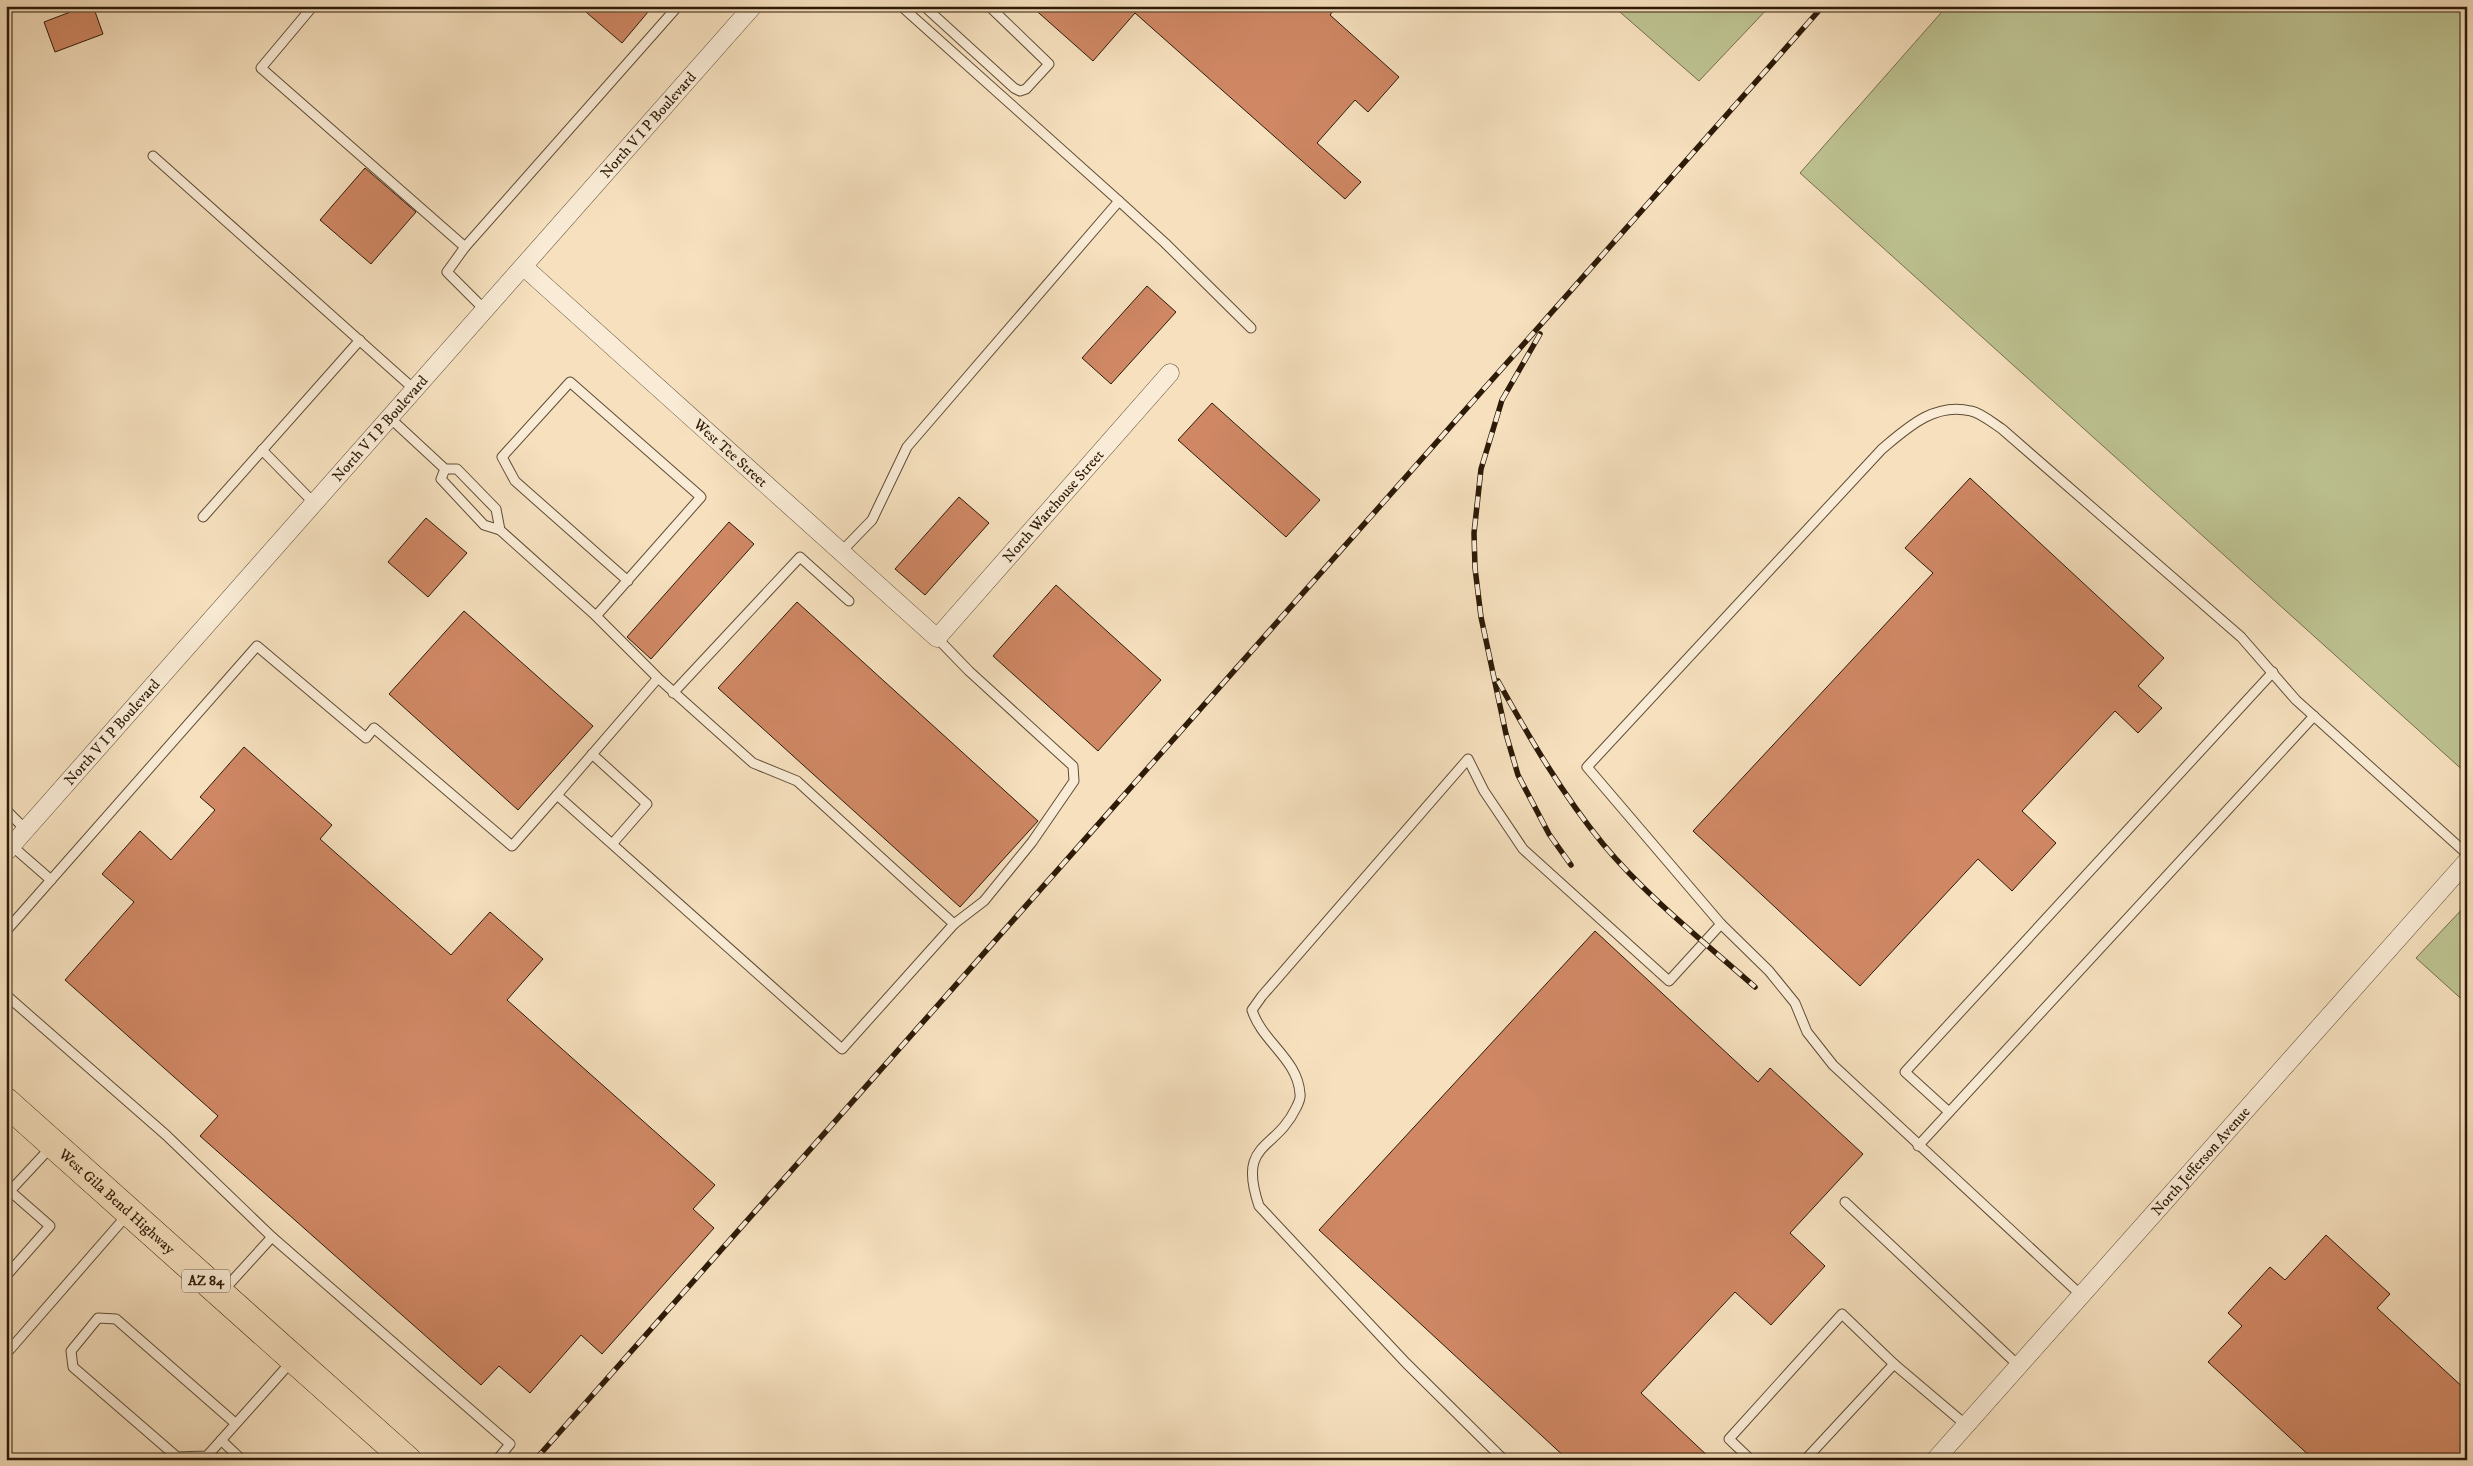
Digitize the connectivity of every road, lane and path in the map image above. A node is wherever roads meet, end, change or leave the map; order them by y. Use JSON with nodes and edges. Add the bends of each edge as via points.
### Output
{"nodes":[{"id":1,"x":313,"y":6,"type":"edge"},
{"id":2,"x":678,"y":6,"type":"edge"},
{"id":3,"x":901,"y":6,"type":"edge"},
{"id":4,"x":924,"y":6,"type":"edge"},
{"id":5,"x":989,"y":6,"type":"edge"},
{"id":6,"x":749,"y":8,"type":"edge"},
{"id":7,"x":153,"y":156,"type":"dead end"},
{"id":8,"x":1119,"y":201,"type":"junction"},
{"id":9,"x":465,"y":247,"type":"junction"},
{"id":10,"x":524,"y":267,"type":"junction"},
{"id":11,"x":486,"y":311,"type":"junction"},
{"id":12,"x":1251,"y":328,"type":"dead end"},
{"id":13,"x":360,"y":340,"type":"junction"},
{"id":14,"x":1170,"y":373,"type":"dead end"},
{"id":15,"x":416,"y":390,"type":"junction"},
{"id":16,"x":390,"y":418,"type":"junction"},
{"id":17,"x":262,"y":450,"type":"junction"},
{"id":18,"x":445,"y":468,"type":"junction"},
{"id":19,"x":315,"y":504,"type":"junction"},
{"id":20,"x":203,"y":517,"type":"dead end"},
{"id":21,"x":500,"y":530,"type":"junction"},
{"id":22,"x":841,"y":552,"type":"junction"},
{"id":23,"x":628,"y":581,"type":"junction"},
{"id":24,"x":849,"y":601,"type":"dead end"},
{"id":25,"x":596,"y":616,"type":"junction"},
{"id":26,"x":937,"y":638,"type":"junction"},
{"id":27,"x":2273,"y":672,"type":"junction"},
{"id":28,"x":658,"y":678,"type":"junction"},
{"id":29,"x":673,"y":692,"type":"junction"},
{"id":30,"x":2314,"y":716,"type":"junction"},
{"id":31,"x":592,"y":754,"type":"junction"},
{"id":32,"x":557,"y":795,"type":"junction"},
{"id":33,"x":6,"y":810,"type":"edge"},
{"id":34,"x":26,"y":830,"type":"junction"},
{"id":35,"x":613,"y":842,"type":"junction"},
{"id":36,"x":9,"y":849,"type":"edge"},
{"id":37,"x":2467,"y":854,"type":"edge"},
{"id":38,"x":2467,"y":861,"type":"edge"},
{"id":39,"x":51,"y":880,"type":"junction"},
{"id":40,"x":954,"y":924,"type":"junction"},
{"id":41,"x":1721,"y":924,"type":"junction"},
{"id":42,"x":6,"y":931,"type":"edge"},
{"id":43,"x":6,"y":995,"type":"edge"},
{"id":44,"x":6,"y":1102,"type":"edge"},
{"id":45,"x":1949,"y":1112,"type":"junction"},
{"id":46,"x":54,"y":1144,"type":"junction"},
{"id":47,"x":1918,"y":1146,"type":"junction"},
{"id":48,"x":1845,"y":1202,"type":"dead end"},
{"id":49,"x":130,"y":1212,"type":"junction"},
{"id":50,"x":272,"y":1237,"type":"junction"},
{"id":51,"x":6,"y":1276,"type":"edge"},
{"id":52,"x":220,"y":1294,"type":"junction"},
{"id":53,"x":2082,"y":1296,"type":"junction"},
{"id":54,"x":6,"y":1354,"type":"edge"},
{"id":55,"x":293,"y":1360,"type":"junction"},
{"id":56,"x":1894,"y":1364,"type":"junction"},
{"id":57,"x":2019,"y":1366,"type":"junction"},
{"id":58,"x":235,"y":1423,"type":"junction"},
{"id":59,"x":1966,"y":1425,"type":"junction"},
{"id":60,"x":220,"y":1440,"type":"junction"},
{"id":61,"x":242,"y":1460,"type":"edge"},
{"id":62,"x":407,"y":1460,"type":"edge"},
{"id":63,"x":497,"y":1460,"type":"edge"},
{"id":64,"x":1504,"y":1460,"type":"edge"},
{"id":65,"x":1751,"y":1460,"type":"edge"},
{"id":66,"x":1805,"y":1460,"type":"edge"},
{"id":67,"x":1934,"y":1460,"type":"edge"}],
"edges":[{"from":1,"to":9,"type":"lane","via":[[261,68]]},
{"from":2,"to":9,"type":"lane"},
{"from":3,"to":8,"type":"lane"},
{"from":4,"to":5,"type":"lane","via":[[1014,88],[1026,89],[1049,64]]},
{"from":6,"to":10,"type":"street","name":"North V I P Boulevard"},
{"from":7,"to":13,"type":"lane"},
{"from":8,"to":12,"type":"lane"},
{"from":8,"to":22,"type":"lane","via":[[907,447],[872,520]]},
{"from":9,"to":11,"type":"lane","via":[[447,272]]},
{"from":10,"to":11,"type":"street","name":"North V I P Boulevard"},
{"from":10,"to":22,"type":"street","name":"West Tee Street"},
{"from":11,"to":15,"type":"street","name":"North V I P Boulevard"},
{"from":13,"to":15,"type":"lane"},
{"from":13,"to":17,"type":"lane"},
{"from":14,"to":26,"type":"street","name":"North Warehouse Street"},
{"from":15,"to":16,"type":"street","name":"North V I P Boulevard"},
{"from":16,"to":18,"type":"lane"},
{"from":16,"to":19,"type":"street","name":"North V I P Boulevard"},
{"from":17,"to":19,"type":"lane"},
{"from":17,"to":20,"type":"lane"},
{"from":18,"to":21,"type":"lane","via":[[457,469],[496,509]]},
{"from":18,"to":21,"type":"lane","via":[[441,479],[484,525]]},
{"from":19,"to":34,"type":"street","name":"North V I P Boulevard"},
{"from":21,"to":25,"type":"lane"},
{"from":22,"to":26,"type":"street","name":"West Tee Street"},
{"from":23,"to":23,"type":"lane","via":[[701,497],[570,382],[502,457],[515,481]]},
{"from":23,"to":25,"type":"lane"},
{"from":24,"to":29,"type":"lane","via":[[800,557]]},
{"from":25,"to":28,"type":"lane"},
{"from":26,"to":40,"type":"lane","via":[[969,672],[1073,766],[1074,780],[1032,842],[984,902]]},
{"from":27,"to":30,"type":"lane"},
{"from":27,"to":41,"type":"lane","via":[[2241,637],[2002,429],[1972,411],[1944,409],[1913,423],[1882,449],[1587,767]]},
{"from":27,"to":45,"type":"lane","via":[[1905,1072]]},
{"from":28,"to":29,"type":"lane"},
{"from":28,"to":31,"type":"lane"},
{"from":29,"to":40,"type":"lane","via":[[753,763],[796,781]]},
{"from":30,"to":37,"type":"lane"},
{"from":30,"to":45,"type":"lane"},
{"from":31,"to":32,"type":"lane"},
{"from":31,"to":35,"type":"lane","via":[[647,804]]},
{"from":32,"to":35,"type":"lane"},
{"from":32,"to":39,"type":"lane","via":[[512,846],[374,728],[366,738],[257,646]]},
{"from":33,"to":34,"type":"lane"},
{"from":34,"to":36,"type":"street","name":"North V I P Boulevard"},
{"from":35,"to":40,"type":"lane","via":[[711,934],[842,1049]]},
{"from":36,"to":39,"type":"lane"},
{"from":38,"to":53,"type":"street","name":"North Jefferson Avenue"},
{"from":39,"to":42,"type":"lane"},
{"from":41,"to":47,"type":"lane","via":[[1769,971],[1795,1003],[1807,1032],[1833,1065]]},
{"from":41,"to":64,"type":"lane","via":[[1669,981],[1523,849],[1484,791],[1468,760],[1252,1010],[1256,1024],[1298,1076],[1301,1097],[1292,1117],[1259,1150],[1252,1168],[1252,1184],[1259,1206],[1406,1363]]},
{"from":43,"to":50,"type":"lane","via":[[166,1135]]},
{"from":44,"to":46,"type":"main road","name":"West Gila Bend Highway","number":"AZ 84"},
{"from":45,"to":47,"type":"lane"},
{"from":46,"to":49,"type":"main road","name":"West Gila Bend Highway","number":"AZ 84"},
{"from":46,"to":51,"type":"lane","via":[[10,1192],[50,1226]]},
{"from":47,"to":53,"type":"lane"},
{"from":48,"to":57,"type":"lane"},
{"from":49,"to":52,"type":"main road","name":"West Gila Bend Highway","number":"AZ 84"},
{"from":49,"to":54,"type":"lane"},
{"from":50,"to":52,"type":"lane"},
{"from":50,"to":63,"type":"lane","via":[[510,1444]]},
{"from":52,"to":55,"type":"main road","name":"West Gila Bend Highway","number":"AZ 84"},
{"from":53,"to":57,"type":"street","name":"North Jefferson Avenue"},
{"from":55,"to":58,"type":"lane"},
{"from":55,"to":62,"type":"main road","name":"West Gila Bend Highway","number":"AZ 84"},
{"from":56,"to":59,"type":"lane"},
{"from":56,"to":65,"type":"lane","via":[[1842,1314],[1729,1440]]},
{"from":56,"to":66,"type":"lane"},
{"from":57,"to":59,"type":"street","name":"North Jefferson Avenue"},
{"from":58,"to":60,"type":"lane"},
{"from":58,"to":60,"type":"lane","via":[[116,1319],[98,1318],[71,1351],[73,1367],[177,1457],[207,1456]]},
{"from":59,"to":67,"type":"street","name":"North Jefferson Avenue"},
{"from":60,"to":61,"type":"lane"}]}
